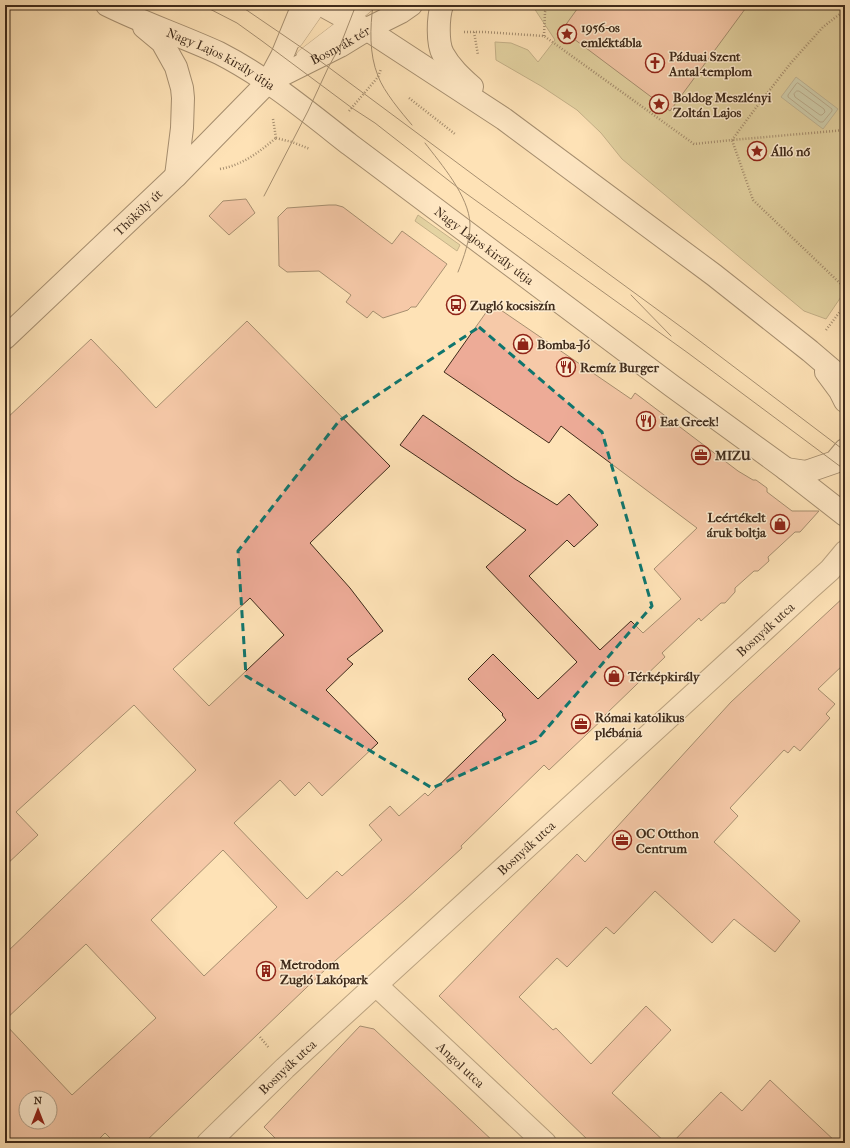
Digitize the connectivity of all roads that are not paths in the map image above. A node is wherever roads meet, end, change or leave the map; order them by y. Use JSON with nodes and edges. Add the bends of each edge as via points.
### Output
{"nodes":[{"id":1,"x":107,"y":5,"type":"edge"},
{"id":2,"x":303,"y":5,"type":"edge"},
{"id":3,"x":322,"y":5,"type":"edge"},
{"id":4,"x":368,"y":5,"type":"edge"},
{"id":5,"x":411,"y":5,"type":"edge"},
{"id":6,"x":442,"y":5,"type":"edge"},
{"id":7,"x":129,"y":15,"type":"junction"},
{"id":8,"x":358,"y":25,"type":"junction"},
{"id":9,"x":268,"y":82,"type":"junction"},
{"id":10,"x":504,"y":118,"type":"junction"},
{"id":11,"x":176,"y":176,"type":"junction"},
{"id":12,"x":5,"y":338,"type":"edge"},
{"id":13,"x":810,"y":351,"type":"junction"},
{"id":14,"x":845,"y":381,"type":"edge"},
{"id":15,"x":845,"y":401,"type":"edge"},
{"id":16,"x":845,"y":450,"type":"edge"},
{"id":17,"x":786,"y":469,"type":"junction"},
{"id":18,"x":845,"y":514,"type":"edge"},
{"id":19,"x":845,"y":552,"type":"edge"},
{"id":20,"x":376,"y":986,"type":"junction"},
{"id":21,"x":208,"y":1143,"type":"edge"},
{"id":22,"x":545,"y":1143,"type":"edge"}],
"edges":[{"from":1,"to":7,"type":"main road","name":"Nagy Lajos király útja"},
{"from":2,"to":9,"type":"main road"},
{"from":3,"to":8,"type":"main road"},
{"from":3,"to":9,"type":"lane","name":"Bosnyák tér"},
{"from":4,"to":8,"type":"lane","name":"Bosnyák tér"},
{"from":5,"to":8,"type":"main road","name":"Bosnyák tér","via":[[401,12]]},
{"from":6,"to":10,"type":"main road","via":[[438,32],[442,53],[456,72]]},
{"from":7,"to":9,"type":"main road","name":"Nagy Lajos király útja","via":[[219,54]]},
{"from":7,"to":11,"type":"main road","via":[[162,42],[176,67],[183,98]]},
{"from":8,"to":9,"type":"main road","name":"Bosnyák tér","via":[[340,46]]},
{"from":8,"to":10,"type":"main road"},
{"from":9,"to":11,"type":"main road","name":"Thököly út"},
{"from":9,"to":17,"type":"main road","name":"Nagy Lajos király útja"},
{"from":10,"to":13,"type":"main road","via":[[714,275]]},
{"from":11,"to":12,"type":"main road","name":"Thököly út"},
{"from":13,"to":14,"type":"main road"},
{"from":13,"to":15,"type":"main road"},
{"from":16,"to":17,"type":"main road","via":[[835,462],[806,472]]},
{"from":17,"to":18,"type":"main road","name":"Nagy Lajos király útja"},
{"from":19,"to":20,"type":"main road","name":"Bosnyák utca","via":[[830,570]]},
{"from":20,"to":21,"type":"main road","name":"Bosnyák utca","via":[[285,1068]]},
{"from":20,"to":22,"type":"main road","name":"Angol utca"}]}
